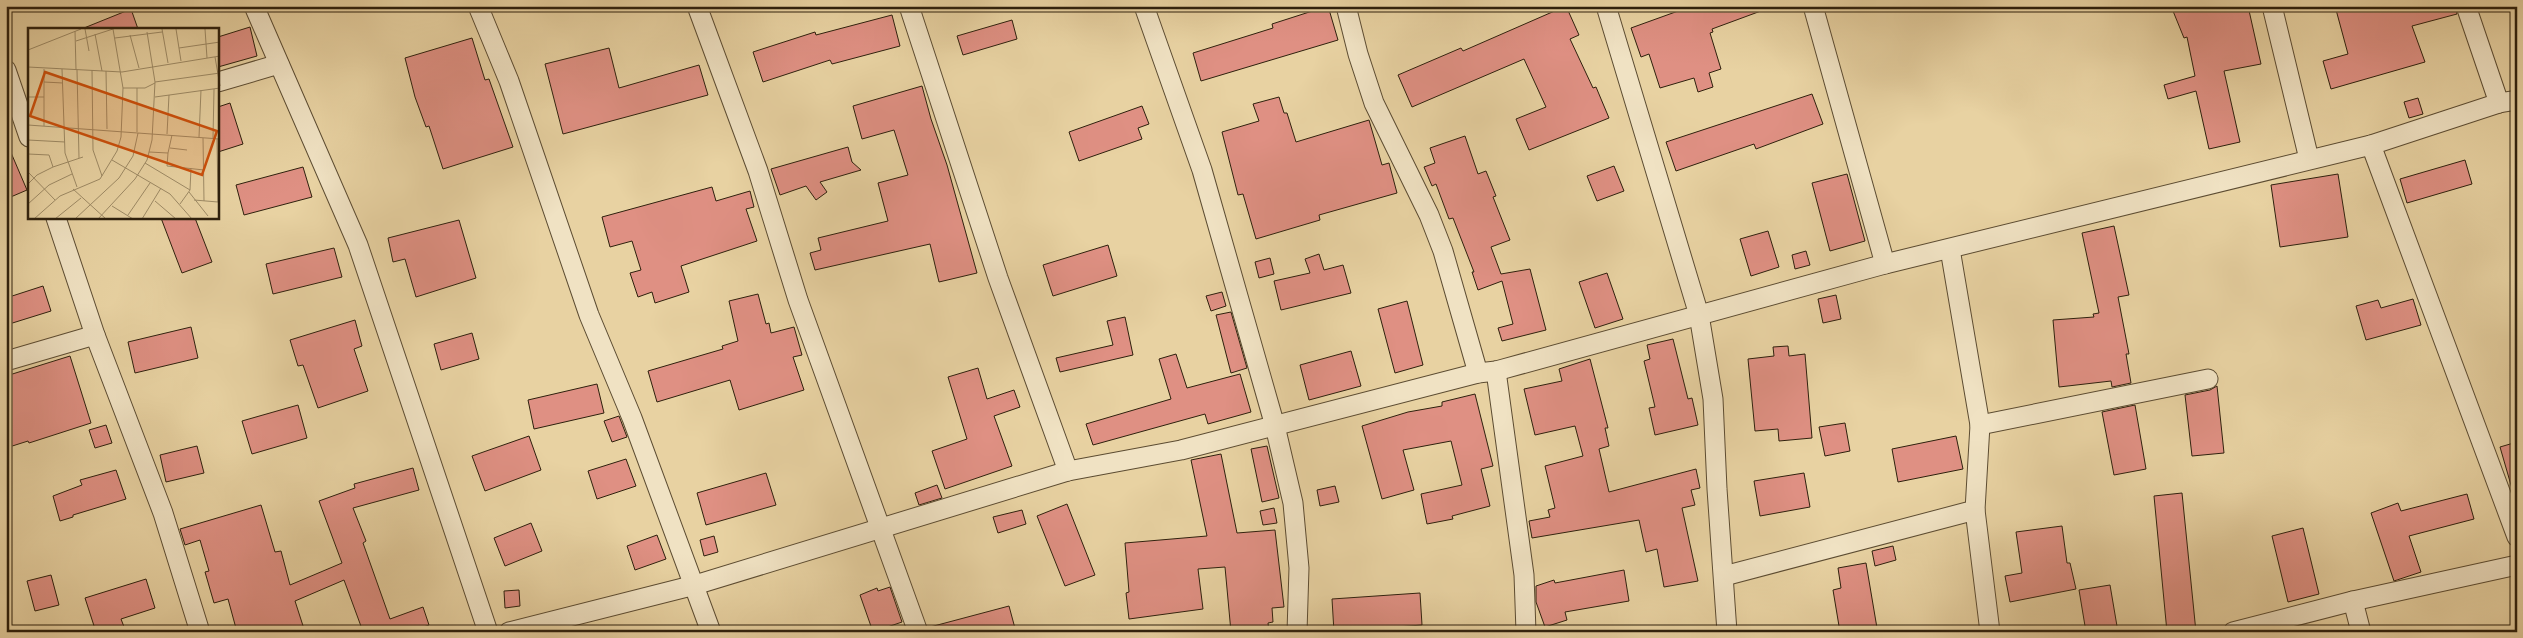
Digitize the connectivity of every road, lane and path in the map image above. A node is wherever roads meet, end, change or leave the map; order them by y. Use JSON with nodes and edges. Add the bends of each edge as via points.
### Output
{"nodes":[{"id":1,"x":254,"y":6,"type":"edge"},
{"id":2,"x":478,"y":6,"type":"edge"},
{"id":3,"x":697,"y":6,"type":"edge"},
{"id":4,"x":909,"y":6,"type":"edge"},
{"id":5,"x":1144,"y":6,"type":"edge"},
{"id":6,"x":1346,"y":6,"type":"edge"},
{"id":7,"x":1606,"y":6,"type":"edge"},
{"id":8,"x":1813,"y":6,"type":"edge"},
{"id":9,"x":2272,"y":6,"type":"edge"},
{"id":10,"x":2466,"y":6,"type":"edge"},
{"id":11,"x":279,"y":64,"type":"junction"},
{"id":12,"x":6,"y":70,"type":"edge"},
{"id":13,"x":219,"y":82,"type":"edge"},
{"id":14,"x":2508,"y":101,"type":"edge"},
{"id":15,"x":28,"y":134,"type":"edge"},
{"id":16,"x":2371,"y":145,"type":"junction"},
{"id":17,"x":2309,"y":159,"type":"junction"},
{"id":18,"x":56,"y":219,"type":"edge"},
{"id":19,"x":1950,"y":249,"type":"junction"},
{"id":20,"x":1885,"y":264,"type":"junction"},
{"id":21,"x":1698,"y":315,"type":"junction"},
{"id":22,"x":95,"y":335,"type":"junction"},
{"id":23,"x":6,"y":361,"type":"edge"},
{"id":24,"x":1487,"y":372,"type":"junction"},
{"id":25,"x":2208,"y":380,"type":"dead end"},
{"id":26,"x":1980,"y":425,"type":"junction"},
{"id":27,"x":1275,"y":426,"type":"junction"},
{"id":28,"x":1068,"y":471,"type":"junction"},
{"id":29,"x":1974,"y":510,"type":"junction"},
{"id":30,"x":880,"y":529,"type":"junction"},
{"id":31,"x":2517,"y":537,"type":"edge"},
{"id":32,"x":2517,"y":565,"type":"edge"},
{"id":33,"x":1724,"y":576,"type":"junction"},
{"id":34,"x":695,"y":585,"type":"junction"},
{"id":35,"x":2353,"y":601,"type":"junction"},
{"id":36,"x":200,"y":632,"type":"edge"},
{"id":37,"x":488,"y":632,"type":"edge"},
{"id":38,"x":510,"y":632,"type":"edge"},
{"id":39,"x":711,"y":632,"type":"edge"},
{"id":40,"x":918,"y":632,"type":"edge"},
{"id":41,"x":1298,"y":632,"type":"edge"},
{"id":42,"x":1526,"y":632,"type":"edge"},
{"id":43,"x":1727,"y":632,"type":"edge"},
{"id":44,"x":1990,"y":632,"type":"edge"},
{"id":45,"x":2233,"y":632,"type":"edge"},
{"id":46,"x":2361,"y":632,"type":"edge"}],
"edges":[{"from":1,"to":11,"type":"street"},
{"from":2,"to":34,"type":"street","via":[[509,81],[589,315]]},
{"from":3,"to":30,"type":"street","via":[[758,171],[798,300]]},
{"from":4,"to":28,"type":"street","via":[[998,278]]},
{"from":5,"to":27,"type":"street","via":[[1202,170]]},
{"from":6,"to":24,"type":"street","via":[[1374,104],[1430,215]]},
{"from":7,"to":21,"type":"street"},
{"from":8,"to":20,"type":"street"},
{"from":9,"to":17,"type":"street"},
{"from":10,"to":14,"type":"street"},
{"from":11,"to":13,"type":"street"},
{"from":11,"to":37,"type":"street","via":[[358,245]]},
{"from":12,"to":15,"type":"street"},
{"from":14,"to":16,"type":"street"},
{"from":16,"to":17,"type":"street"},
{"from":16,"to":31,"type":"street"},
{"from":17,"to":19,"type":"street"},
{"from":18,"to":22,"type":"street"},
{"from":19,"to":20,"type":"street"},
{"from":19,"to":26,"type":"street"},
{"from":20,"to":21,"type":"street"},
{"from":21,"to":24,"type":"street"},
{"from":21,"to":33,"type":"street","via":[[1713,399]]},
{"from":22,"to":23,"type":"street"},
{"from":22,"to":36,"type":"street","via":[[163,513]]},
{"from":24,"to":27,"type":"street"},
{"from":24,"to":42,"type":"street","via":[[1524,575]]},
{"from":25,"to":26,"type":"street"},
{"from":26,"to":29,"type":"street"},
{"from":27,"to":28,"type":"street","via":[[1181,450]]},
{"from":27,"to":41,"type":"street","via":[[1293,503],[1299,568]]},
{"from":28,"to":30,"type":"street"},
{"from":29,"to":33,"type":"street"},
{"from":29,"to":44,"type":"street"},
{"from":30,"to":34,"type":"street"},
{"from":30,"to":40,"type":"street"},
{"from":32,"to":35,"type":"street"},
{"from":33,"to":43,"type":"street"},
{"from":34,"to":38,"type":"street"},
{"from":34,"to":39,"type":"street"},
{"from":35,"to":45,"type":"street"},
{"from":35,"to":46,"type":"street"}]}
